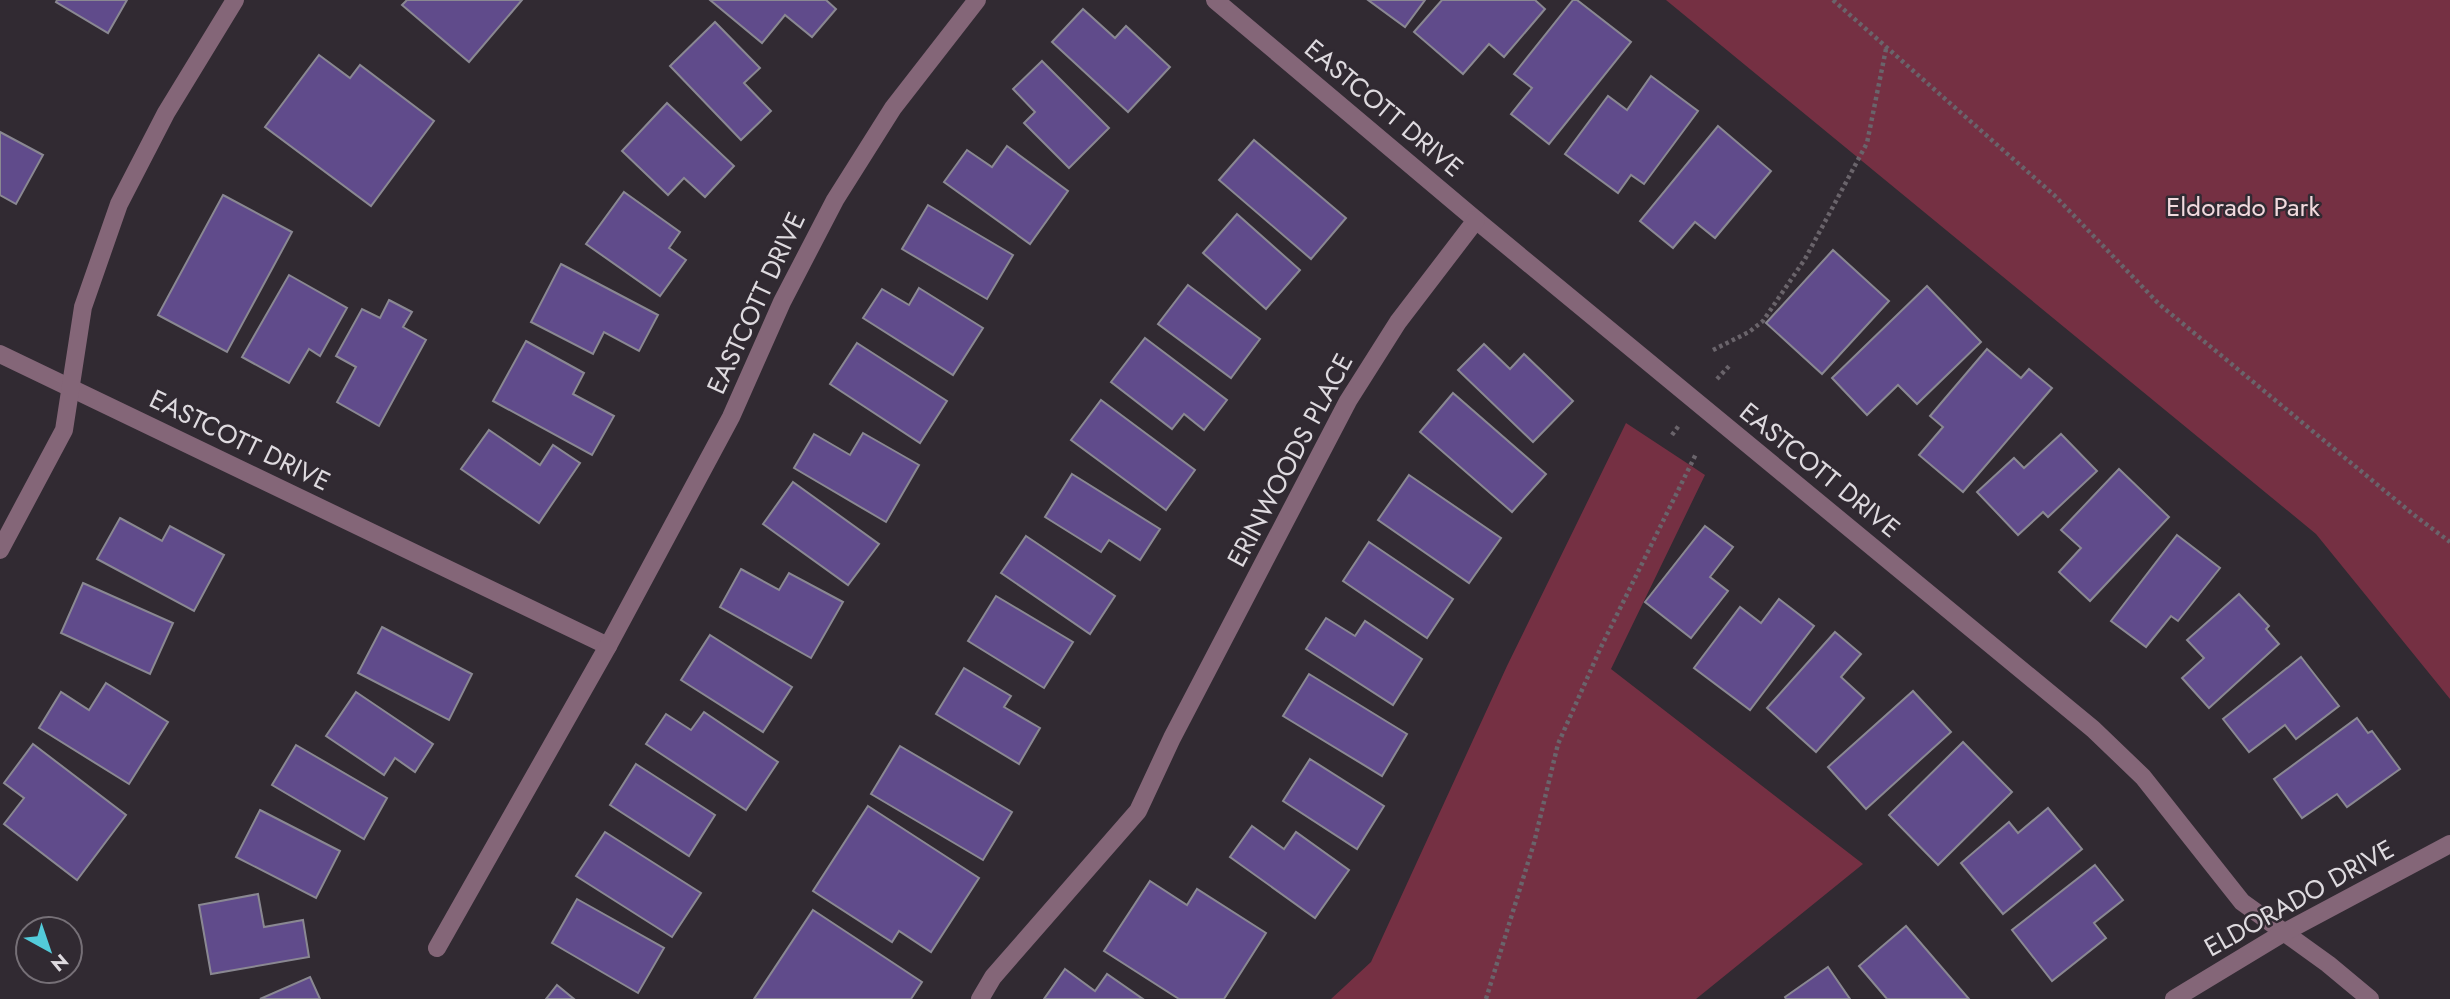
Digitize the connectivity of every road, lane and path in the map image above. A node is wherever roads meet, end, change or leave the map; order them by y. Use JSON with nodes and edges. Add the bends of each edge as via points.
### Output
{"nodes":[{"id":1,"x":235,"y":0,"type":"edge"},
{"id":2,"x":977,"y":0,"type":"edge"},
{"id":3,"x":1215,"y":0,"type":"edge"},
{"id":4,"x":1833,"y":0,"type":"edge"},
{"id":5,"x":1886,"y":48,"type":"junction"},
{"id":6,"x":1476,"y":220,"type":"junction"},
{"id":7,"x":1713,"y":349,"type":"dead end"},
{"id":8,"x":0,"y":354,"type":"edge"},
{"id":9,"x":1731,"y":364,"type":"dead end"},
{"id":10,"x":1717,"y":379,"type":"dead end"},
{"id":11,"x":69,"y":387,"type":"junction"},
{"id":12,"x":1696,"y":454,"type":"dead end"},
{"id":13,"x":2450,"y":542,"type":"edge"},
{"id":14,"x":0,"y":550,"type":"edge"},
{"id":15,"x":608,"y":646,"type":"junction"},
{"id":16,"x":2450,"y":844,"type":"edge"},
{"id":17,"x":2283,"y":933,"type":"junction"},
{"id":18,"x":437,"y":948,"type":"dead end"},
{"id":19,"x":980,"y":999,"type":"edge"},
{"id":20,"x":1486,"y":999,"type":"edge"},
{"id":21,"x":2174,"y":999,"type":"edge"},
{"id":22,"x":2371,"y":999,"type":"edge"}],
"edges":[{"from":1,"to":11,"type":"street","via":[[166,113],[119,204],[83,307]]},
{"from":2,"to":15,"type":"street","name":"EASTCOTT DRIVE","via":[[893,108],[835,200],[782,302],[732,417]]},
{"from":3,"to":6,"type":"street","name":"EASTCOTT DRIVE"},
{"from":4,"to":5,"type":"path"},
{"from":5,"to":7,"type":"path","via":[[1867,143],[1805,259],[1763,321]]},
{"from":5,"to":13,"type":"path","via":[[2054,195],[2159,304]]},
{"from":6,"to":17,"type":"street","name":"EASTCOTT DRIVE","via":[[2093,729],[2143,777],[2242,902]]},
{"from":6,"to":19,"type":"street","name":"ERINWOODS PLACE","via":[[1398,322],[1348,401],[1138,811],[993,976]]},
{"from":8,"to":11,"type":"street","name":"EASTCOTT DRIVE"},
{"from":9,"to":10,"type":"path"},
{"from":11,"to":14,"type":"street","via":[[64,430]]},
{"from":11,"to":15,"type":"street","name":"EASTCOTT DRIVE"},
{"from":12,"to":20,"type":"path","via":[[1558,744],[1534,844]]},
{"from":15,"to":18,"type":"street","name":"EASTCOTT DRIVE"},
{"from":16,"to":17,"type":"street","name":"ELDORADO DRIVE"},
{"from":17,"to":21,"type":"street","name":"ELDORADO DRIVE"},
{"from":17,"to":22,"type":"street","name":"EASTCOTT DRIVE"}]}
